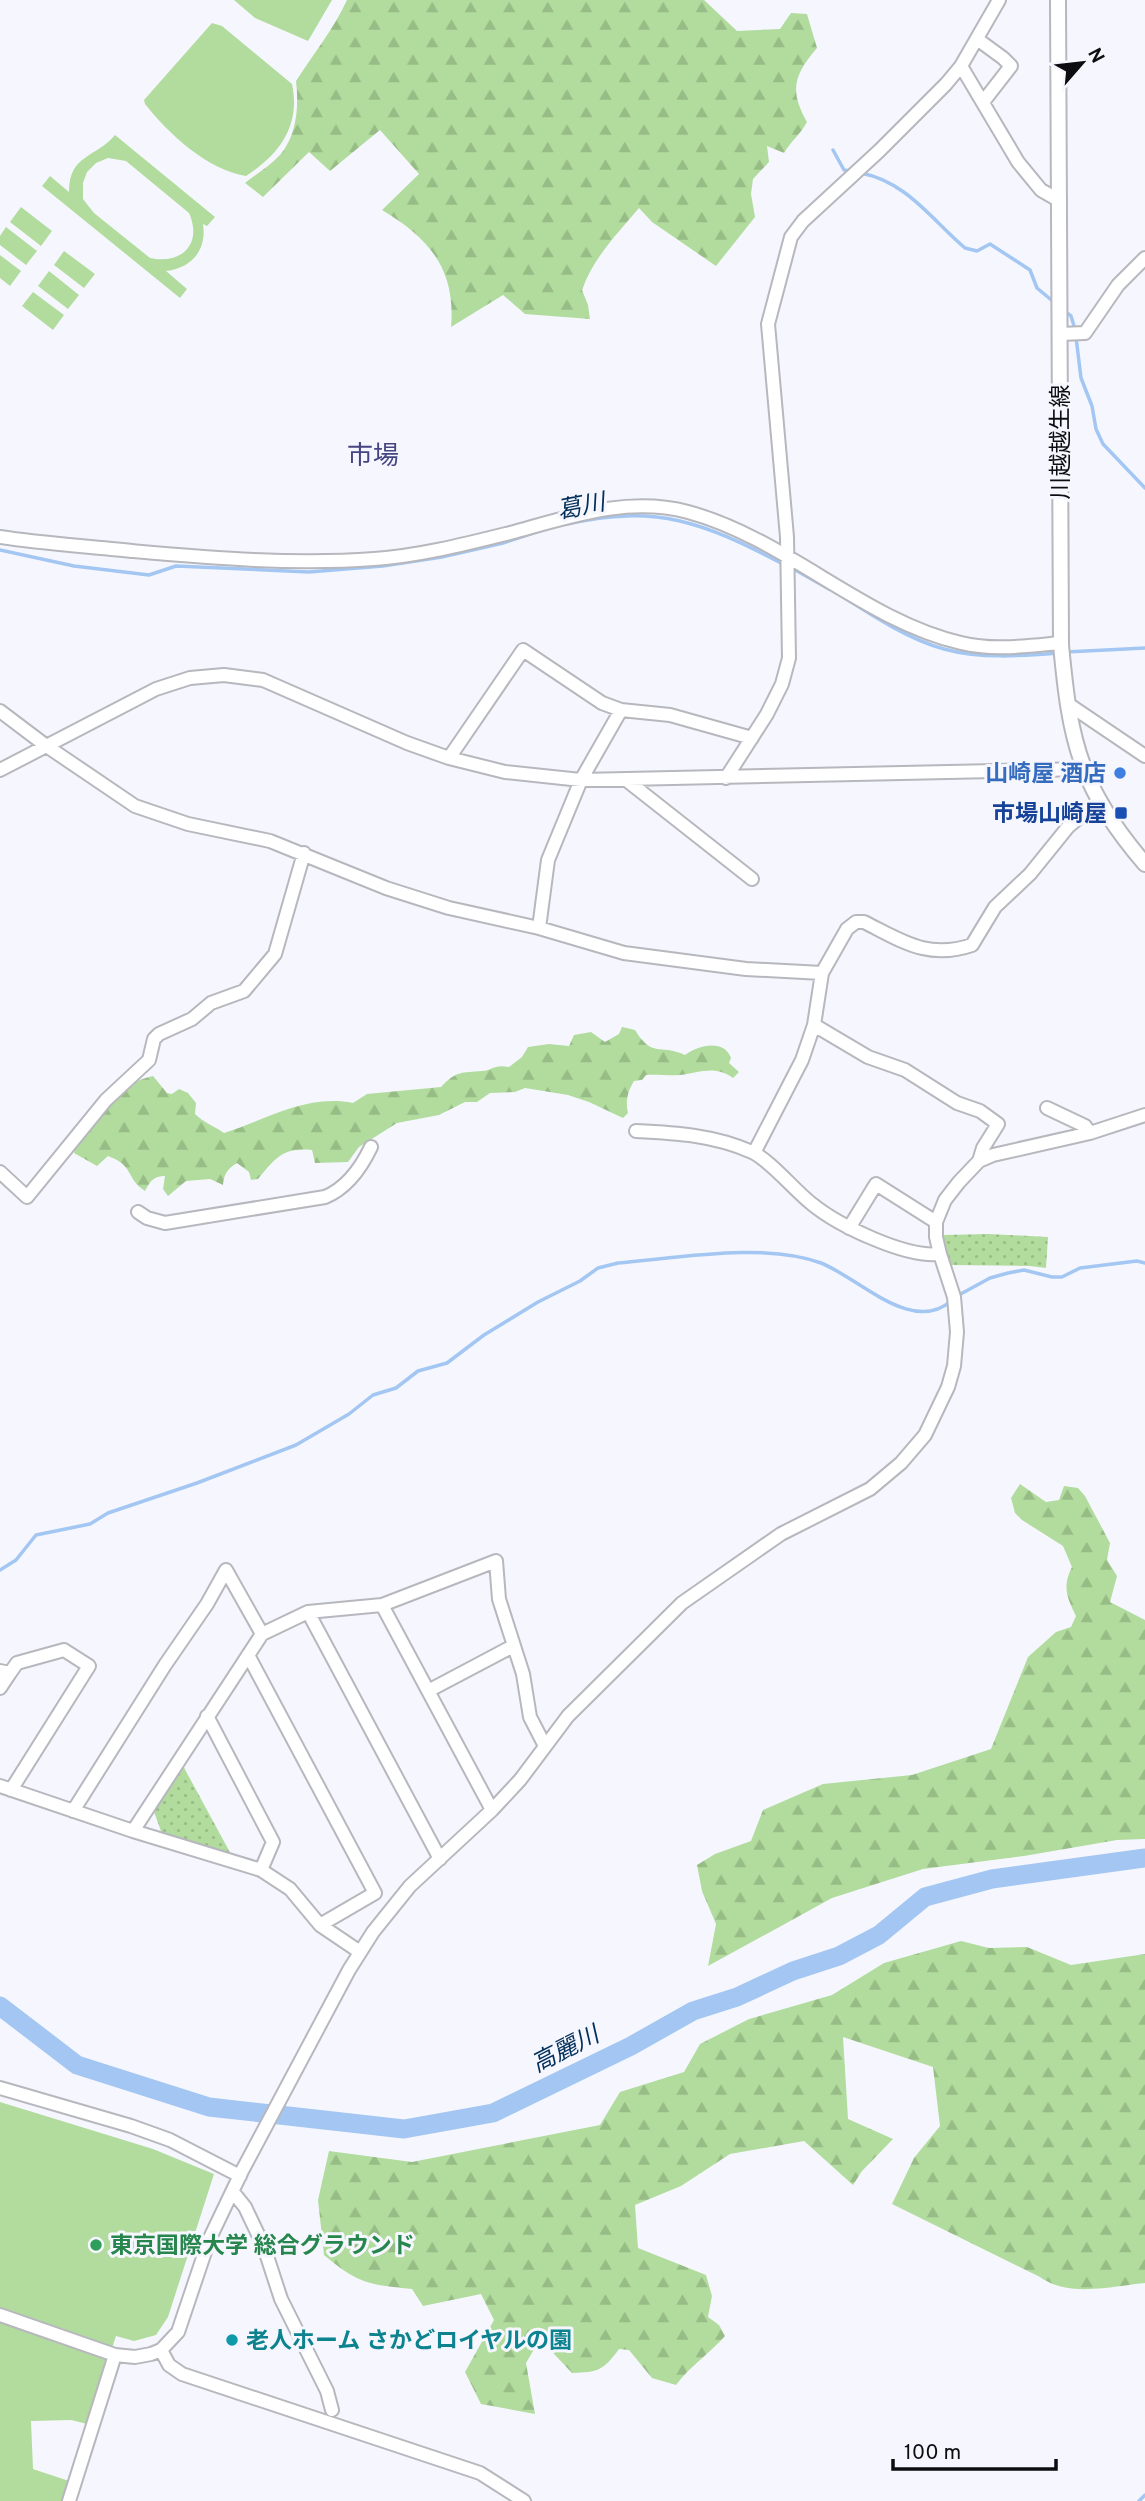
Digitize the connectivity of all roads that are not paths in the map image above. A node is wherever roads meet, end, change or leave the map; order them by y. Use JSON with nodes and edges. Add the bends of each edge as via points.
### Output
{"nodes":[{"id":1,"x":999,"y":0,"type":"edge"},
{"id":2,"x":1058,"y":0,"type":"edge"},
{"id":3,"x":976,"y":39,"type":"junction"},
{"id":4,"x":961,"y":66,"type":"junction"},
{"id":5,"x":983,"y":102,"type":"junction"},
{"id":6,"x":1060,"y":201,"type":"junction"},
{"id":7,"x":1145,"y":258,"type":"edge"},
{"id":8,"x":1060,"y":334,"type":"junction"},
{"id":9,"x":0,"y":537,"type":"edge"},
{"id":10,"x":788,"y":555,"type":"junction"},
{"id":11,"x":1061,"y":649,"type":"junction"},
{"id":12,"x":1068,"y":704,"type":"junction"},
{"id":13,"x":621,"y":710,"type":"junction"},
{"id":14,"x":0,"y":711,"type":"edge"},
{"id":15,"x":752,"y":738,"type":"junction"},
{"id":16,"x":46,"y":745,"type":"junction"},
{"id":17,"x":1145,"y":756,"type":"edge"},
{"id":18,"x":449,"y":758,"type":"junction"},
{"id":19,"x":1084,"y":769,"type":"junction"},
{"id":20,"x":0,"y":770,"type":"edge"},
{"id":21,"x":726,"y":778,"type":"junction"},
{"id":22,"x":625,"y":779,"type":"junction"},
{"id":23,"x":581,"y":780,"type":"junction"},
{"id":24,"x":1100,"y":800,"type":"junction"},
{"id":25,"x":304,"y":853,"type":"junction"},
{"id":26,"x":1145,"y":864,"type":"edge"},
{"id":27,"x":752,"y":879,"type":"dead end"},
{"id":28,"x":539,"y":928,"type":"junction"},
{"id":29,"x":822,"y":973,"type":"junction"},
{"id":30,"x":814,"y":1025,"type":"junction"},
{"id":31,"x":1047,"y":1108,"type":"dead end"},
{"id":32,"x":1144,"y":1118,"type":"edge"},
{"id":33,"x":636,"y":1131,"type":"dead end"},
{"id":34,"x":1090,"y":1133,"type":"junction"},
{"id":35,"x":371,"y":1147,"type":"dead end"},
{"id":36,"x":754,"y":1153,"type":"junction"},
{"id":37,"x":979,"y":1161,"type":"junction"},
{"id":38,"x":0,"y":1172,"type":"edge"},
{"id":39,"x":138,"y":1212,"type":"dead end"},
{"id":40,"x":936,"y":1222,"type":"junction"},
{"id":41,"x":849,"y":1228,"type":"junction"},
{"id":42,"x":940,"y":1254,"type":"junction"},
{"id":43,"x":382,"y":1605,"type":"junction"},
{"id":44,"x":308,"y":1612,"type":"junction"},
{"id":45,"x":262,"y":1634,"type":"junction"},
{"id":46,"x":513,"y":1646,"type":"junction"},
{"id":47,"x":248,"y":1655,"type":"junction"},
{"id":48,"x":5,"y":1672,"type":"edge"},
{"id":49,"x":0,"y":1688,"type":"edge"},
{"id":50,"x":428,"y":1691,"type":"junction"},
{"id":51,"x":207,"y":1716,"type":"junction"},
{"id":52,"x":545,"y":1746,"type":"junction"},
{"id":53,"x":5,"y":1788,"type":"edge"},
{"id":54,"x":492,"y":1810,"type":"junction"},
{"id":55,"x":73,"y":1811,"type":"junction"},
{"id":56,"x":133,"y":1831,"type":"junction"},
{"id":57,"x":440,"y":1859,"type":"junction"},
{"id":58,"x":261,"y":1870,"type":"junction"},
{"id":59,"x":320,"y":1925,"type":"junction"},
{"id":60,"x":360,"y":1952,"type":"junction"},
{"id":61,"x":0,"y":2088,"type":"edge"},
{"id":62,"x":240,"y":2176,"type":"junction"},
{"id":63,"x":233,"y":2192,"type":"junction"},
{"id":64,"x":0,"y":2315,"type":"edge"},
{"id":65,"x":161,"y":2350,"type":"junction"},
{"id":66,"x":115,"y":2355,"type":"junction"},
{"id":67,"x":332,"y":2410,"type":"dead end"},
{"id":68,"x":69,"y":2501,"type":"edge"},
{"id":69,"x":524,"y":2501,"type":"edge"}],
"edges":[{"from":1,"to":3,"type":"street"},
{"from":2,"to":6,"type":"main road","name":"川越越生線"},
{"from":3,"to":4,"type":"street"},
{"from":3,"to":5,"type":"street","via":[[1011,66]]},
{"from":4,"to":5,"type":"street"},
{"from":4,"to":10,"type":"street","via":[[791,237],[768,324]]},
{"from":5,"to":6,"type":"street","via":[[1027,174],[1041,190]]},
{"from":6,"to":8,"type":"main road","name":"川越越生線"},
{"from":7,"to":8,"type":"street","via":[[1118,285],[1084,333]]},
{"from":8,"to":11,"type":"main road","name":"川越越生線"},
{"from":9,"to":10,"type":"street","via":[[224,560],[376,559],[458,545],[589,511],[643,505],[688,512]]},
{"from":10,"to":11,"type":"street","via":[[929,634],[964,644]]},
{"from":10,"to":15,"type":"street","via":[[789,659],[782,684]]},
{"from":11,"to":12,"type":"main road","name":"川越越生線"},
{"from":12,"to":17,"type":"street"},
{"from":12,"to":19,"type":"main road","name":"川越越生線"},
{"from":13,"to":15,"type":"street","via":[[670,715]]},
{"from":13,"to":18,"type":"street","via":[[602,703],[523,650]]},
{"from":13,"to":23,"type":"street"},
{"from":14,"to":16,"type":"street"},
{"from":15,"to":21,"type":"street"},
{"from":16,"to":18,"type":"street","via":[[174,682],[224,675],[263,680]]},
{"from":16,"to":20,"type":"street"},
{"from":16,"to":25,"type":"street","via":[[135,806]]},
{"from":18,"to":23,"type":"street","via":[[505,772]]},
{"from":19,"to":21,"type":"street"},
{"from":19,"to":24,"type":"main road","name":"川越越生線"},
{"from":21,"to":22,"type":"street"},
{"from":22,"to":23,"type":"street"},
{"from":22,"to":27,"type":"street"},
{"from":23,"to":28,"type":"street","via":[[548,860]]},
{"from":24,"to":26,"type":"main road","name":"川越越生線"},
{"from":24,"to":29,"type":"street","via":[[1068,827],[1030,874],[995,907],[972,945],[950,951],[915,948],[856,922],[847,929]]},
{"from":25,"to":28,"type":"street","via":[[386,888]]},
{"from":25,"to":38,"type":"street","via":[[275,954],[244,991],[211,1003],[192,1019],[159,1034],[149,1060],[106,1100],[27,1197]]},
{"from":28,"to":29,"type":"street","via":[[624,953],[746,969]]},
{"from":29,"to":30,"type":"street"},
{"from":30,"to":36,"type":"street","via":[[802,1060]]},
{"from":30,"to":37,"type":"street","via":[[998,1124]]},
{"from":31,"to":34,"type":"street","via":[[1085,1126]]},
{"from":32,"to":34,"type":"street"},
{"from":33,"to":36,"type":"street","via":[[691,1133]]},
{"from":34,"to":37,"type":"street"},
{"from":35,"to":39,"type":"street","via":[[363,1164],[339,1191],[325,1197],[165,1223]]},
{"from":36,"to":41,"type":"street","via":[[814,1206]]},
{"from":37,"to":40,"type":"street","via":[[945,1200]]},
{"from":40,"to":41,"type":"street","via":[[876,1184]]},
{"from":40,"to":42,"type":"street"},
{"from":41,"to":42,"type":"street","via":[[918,1254]]},
{"from":42,"to":52,"type":"street","via":[[957,1314],[954,1366],[948,1387],[917,1444],[870,1489],[790,1528],[682,1603],[568,1716]]},
{"from":43,"to":44,"type":"street"},
{"from":43,"to":46,"type":"street","via":[[496,1561],[499,1599]]},
{"from":43,"to":50,"type":"street"},
{"from":44,"to":45,"type":"street"},
{"from":44,"to":57,"type":"street"},
{"from":45,"to":47,"type":"street"},
{"from":45,"to":55,"type":"street","via":[[226,1570]]},
{"from":46,"to":50,"type":"street"},
{"from":46,"to":52,"type":"street","via":[[530,1717]]},
{"from":47,"to":51,"type":"street"},
{"from":47,"to":59,"type":"street","via":[[375,1893]]},
{"from":48,"to":49,"type":"street"},
{"from":48,"to":53,"type":"street","via":[[18,1662],[64,1650],[89,1667]]},
{"from":50,"to":54,"type":"street"},
{"from":51,"to":56,"type":"street"},
{"from":51,"to":58,"type":"street","via":[[274,1842]]},
{"from":52,"to":54,"type":"street"},
{"from":53,"to":55,"type":"street"},
{"from":54,"to":57,"type":"street"},
{"from":55,"to":56,"type":"street"},
{"from":56,"to":58,"type":"street"},
{"from":57,"to":60,"type":"street","via":[[410,1885]]},
{"from":58,"to":59,"type":"street","via":[[290,1889]]},
{"from":59,"to":60,"type":"street"},
{"from":60,"to":62,"type":"street"},
{"from":61,"to":62,"type":"street","via":[[170,2140]]},
{"from":62,"to":63,"type":"street"},
{"from":63,"to":65,"type":"street","via":[[209,2240],[178,2332]]},
{"from":63,"to":67,"type":"street","via":[[264,2247],[281,2299],[327,2390]]},
{"from":64,"to":66,"type":"street"},
{"from":65,"to":66,"type":"street","via":[[135,2357]]},
{"from":65,"to":69,"type":"street","via":[[169,2365],[182,2374],[480,2473]]},
{"from":66,"to":68,"type":"street"}]}
